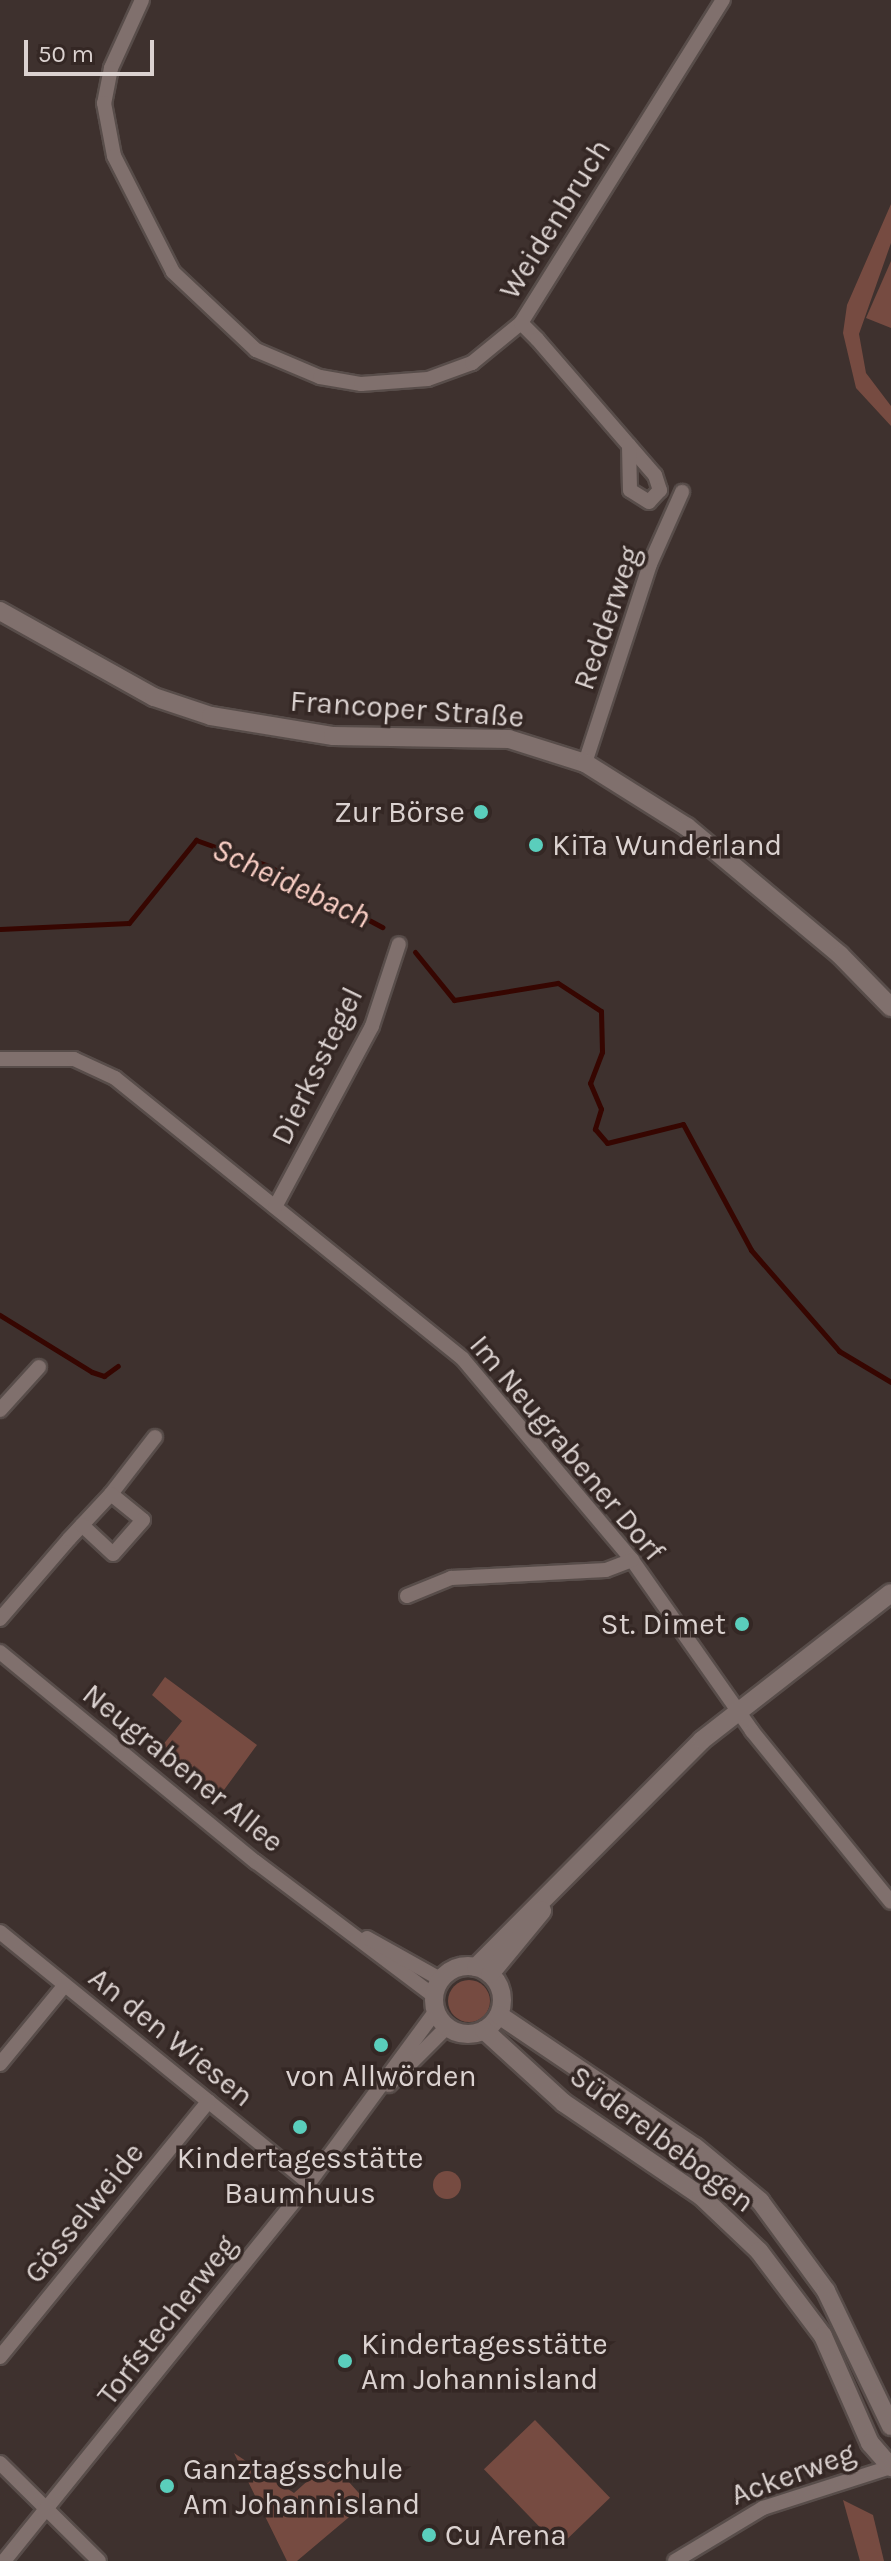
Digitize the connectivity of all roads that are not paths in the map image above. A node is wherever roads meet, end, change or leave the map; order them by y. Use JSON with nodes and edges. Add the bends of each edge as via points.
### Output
{"nodes":[{"id":1,"x":142,"y":0,"type":"edge"},
{"id":2,"x":723,"y":0,"type":"edge"},
{"id":3,"x":521,"y":323,"type":"junction"},
{"id":4,"x":629,"y":445,"type":"dead end"},
{"id":5,"x":682,"y":492,"type":"dead end"},
{"id":6,"x":0,"y":611,"type":"edge"},
{"id":7,"x":585,"y":763,"type":"junction"},
{"id":8,"x":399,"y":944,"type":"dead end"},
{"id":9,"x":891,"y":1007,"type":"edge"},
{"id":10,"x":0,"y":1059,"type":"edge"},
{"id":11,"x":275,"y":1207,"type":"junction"},
{"id":12,"x":39,"y":1367,"type":"dead end"},
{"id":13,"x":0,"y":1410,"type":"edge"},
{"id":14,"x":155,"y":1437,"type":"dead end"},
{"id":15,"x":111,"y":1494,"type":"junction"},
{"id":16,"x":82,"y":1525,"type":"junction"},
{"id":17,"x":632,"y":1560,"type":"junction"},
{"id":18,"x":891,"y":1593,"type":"edge"},
{"id":19,"x":407,"y":1596,"type":"dead end"},
{"id":20,"x":0,"y":1619,"type":"edge"},
{"id":21,"x":0,"y":1652,"type":"edge"},
{"id":22,"x":738,"y":1710,"type":"junction"},
{"id":23,"x":886,"y":1886,"type":"edge"},
{"id":24,"x":891,"y":1902,"type":"edge"},
{"id":25,"x":0,"y":1932,"type":"edge"},
{"id":26,"x":483,"y":1970,"type":"junction"},
{"id":27,"x":65,"y":1985,"type":"junction"},
{"id":28,"x":439,"y":2004,"type":"junction"},
{"id":29,"x":499,"y":2015,"type":"junction"},
{"id":30,"x":484,"y":2030,"type":"junction"},
{"id":31,"x":0,"y":2064,"type":"edge"},
{"id":32,"x":209,"y":2101,"type":"junction"},
{"id":33,"x":309,"y":2183,"type":"junction"},
{"id":34,"x":0,"y":2357,"type":"edge"},
{"id":35,"x":891,"y":2426,"type":"edge"},
{"id":36,"x":0,"y":2463,"type":"edge"},
{"id":37,"x":891,"y":2467,"type":"edge"},
{"id":38,"x":48,"y":2512,"type":"junction"},
{"id":39,"x":4,"y":2561,"type":"edge"},
{"id":40,"x":99,"y":2561,"type":"edge"},
{"id":41,"x":675,"y":2561,"type":"edge"}],
"edges":[{"from":1,"to":3,"type":"street","name":"Weidenbruch","via":[[111,68],[104,103],[111,143],[173,272],[201,304],[256,350],[320,377],[361,384],[428,379],[472,363]]},
{"from":2,"to":3,"type":"street","name":"Weidenbruch"},
{"from":3,"to":4,"type":"street"},
{"from":5,"to":7,"type":"street","name":"Redderweg","via":[[650,564]]},
{"from":6,"to":7,"type":"main road","name":"Francoper Straße","via":[[154,697],[211,716],[333,736],[509,739]]},
{"from":7,"to":9,"type":"main road","name":"Francoper Straße","via":[[687,827],[840,955]]},
{"from":8,"to":11,"type":"street","name":"Dierksstegel","via":[[372,1026]]},
{"from":10,"to":11,"type":"street","name":"Im Neugrabener Dorf","via":[[74,1059],[115,1078]]},
{"from":11,"to":17,"type":"street","name":"Im Neugrabener Dorf","via":[[463,1359]]},
{"from":12,"to":13,"type":"street"},
{"from":14,"to":15,"type":"street"},
{"from":15,"to":16,"type":"street"},
{"from":15,"to":16,"type":"street","via":[[143,1520],[113,1554]]},
{"from":16,"to":20,"type":"street"},
{"from":17,"to":19,"type":"street","via":[[606,1570],[451,1578]]},
{"from":17,"to":22,"type":"street","name":"Im Neugrabener Dorf"},
{"from":18,"to":22,"type":"main road"},
{"from":21,"to":28,"type":"street","name":"Neugrabener Allee"},
{"from":22,"to":23,"type":"street","name":"Im Neugrabener Dorf"},
{"from":22,"to":26,"type":"main road","via":[[579,1860]]},
{"from":23,"to":24,"type":"street","name":"Im Neugrabener Dorf"},
{"from":25,"to":27,"type":"street","name":"An den Wiesen"},
{"from":26,"to":28,"type":"main road","via":[[456,1968]]},
{"from":26,"to":29,"type":"main road","via":[[501,1993]]},
{"from":27,"to":31,"type":"street"},
{"from":27,"to":32,"type":"street","name":"An den Wiesen"},
{"from":28,"to":30,"type":"main road"},
{"from":28,"to":33,"type":"street","name":"Torfstecherweg"},
{"from":29,"to":30,"type":"main road"},
{"from":29,"to":35,"type":"main road","name":"Süderelbebogen","via":[[695,2147],[760,2201],[826,2291]]},
{"from":30,"to":37,"type":"main road","name":"Süderelbebogen","via":[[558,2098],[701,2196],[759,2251],[823,2336],[870,2443]]},
{"from":32,"to":33,"type":"street","name":"An den Wiesen"},
{"from":32,"to":34,"type":"street","name":"Gösselweide"},
{"from":33,"to":38,"type":"street","name":"Torfstecherweg"},
{"from":36,"to":38,"type":"street"},
{"from":37,"to":41,"type":"street","name":"Ackerweg","via":[[763,2508]]},
{"from":38,"to":39,"type":"street","name":"Torfstecherweg"},
{"from":38,"to":40,"type":"street"}]}
